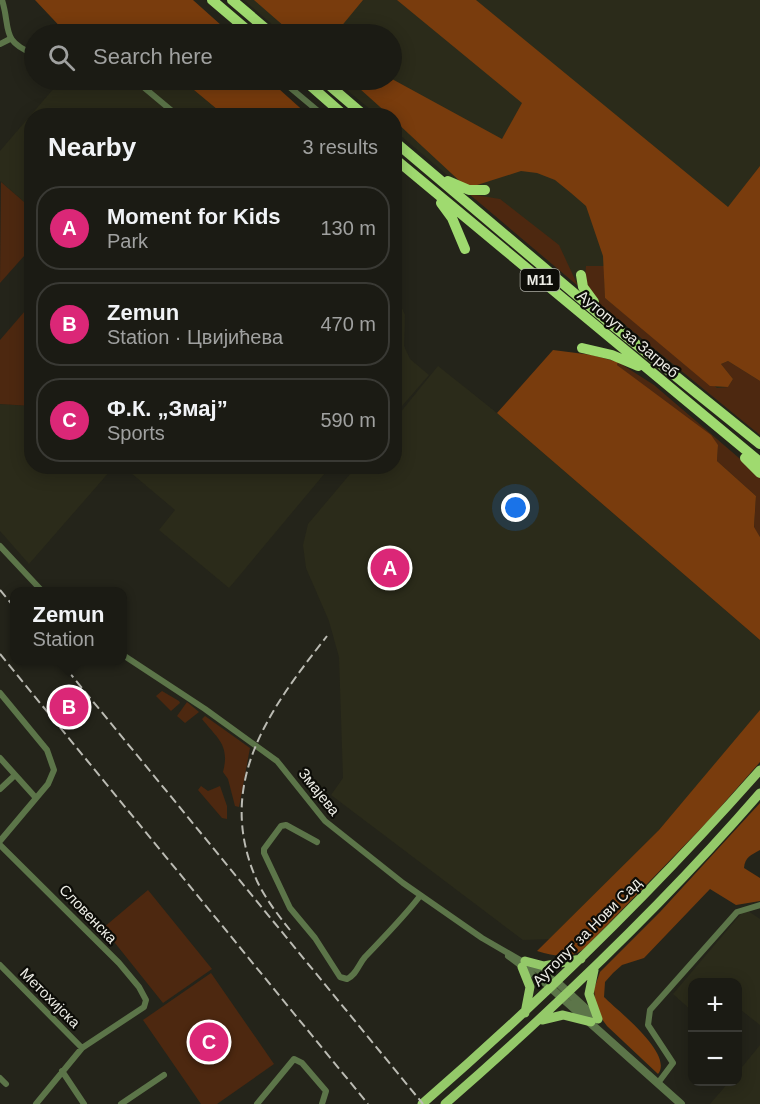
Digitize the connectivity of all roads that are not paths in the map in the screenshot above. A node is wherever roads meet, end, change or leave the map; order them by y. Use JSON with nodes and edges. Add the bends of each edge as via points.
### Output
{"nodes":[{"id":1,"x":2,"y":0,"type":"edge"},
{"id":2,"x":212,"y":0,"type":"edge"},
{"id":3,"x":232,"y":0,"type":"edge"},
{"id":4,"x":234,"y":19,"type":"junction"},
{"id":5,"x":238,"y":24,"type":"edge"},
{"id":6,"x":240,"y":24,"type":"edge"},
{"id":7,"x":260,"y":24,"type":"edge"},
{"id":8,"x":10,"y":39,"type":"junction"},
{"id":9,"x":0,"y":44,"type":"edge"},
{"id":10,"x":24,"y":49,"type":"edge"},
{"id":11,"x":147,"y":90,"type":"edge"},
{"id":12,"x":293,"y":90,"type":"edge"},
{"id":13,"x":315,"y":90,"type":"edge"},
{"id":14,"x":334,"y":90,"type":"edge"},
{"id":15,"x":168,"y":108,"type":"edge"},
{"id":16,"x":314,"y":108,"type":"edge"},
{"id":17,"x":336,"y":108,"type":"edge"},
{"id":18,"x":355,"y":108,"type":"edge"},
{"id":19,"x":402,"y":148,"type":"edge"},
{"id":20,"x":402,"y":165,"type":"edge"},
{"id":21,"x":432,"y":173,"type":"junction"},
{"id":22,"x":430,"y":188,"type":"junction"},
{"id":23,"x":485,"y":190,"type":"dead end"},
{"id":24,"x":465,"y":249,"type":"dead end"},
{"id":25,"x":581,"y":275,"type":"dead end"},
{"id":26,"x":606,"y":320,"type":"junction"},
{"id":27,"x":582,"y":348,"type":"dead end"},
{"id":28,"x":650,"y":372,"type":"junction"},
{"id":29,"x":716,"y":427,"type":"junction"},
{"id":30,"x":760,"y":443,"type":"edge"},
{"id":31,"x":760,"y":462,"type":"edge"},
{"id":32,"x":760,"y":473,"type":"edge"},
{"id":33,"x":0,"y":546,"type":"edge"},
{"id":34,"x":39,"y":587,"type":"edge"},
{"id":35,"x":127,"y":658,"type":"edge"},
{"id":36,"x":0,"y":693,"type":"edge"},
{"id":37,"x":0,"y":758,"type":"edge"},
{"id":38,"x":760,"y":770,"type":"edge"},
{"id":39,"x":14,"y":776,"type":"junction"},
{"id":40,"x":0,"y":789,"type":"edge"},
{"id":41,"x":760,"y":793,"type":"edge"},
{"id":42,"x":36,"y":798,"type":"junction"},
{"id":43,"x":318,"y":842,"type":"dead end"},
{"id":44,"x":0,"y":843,"type":"edge"},
{"id":45,"x":420,"y":896,"type":"junction"},
{"id":46,"x":760,"y":904,"type":"edge"},
{"id":47,"x":584,"y":958,"type":"junction"},
{"id":48,"x":523,"y":964,"type":"junction"},
{"id":49,"x":0,"y":965,"type":"edge"},
{"id":50,"x":594,"y":968,"type":"junction"},
{"id":51,"x":555,"y":986,"type":"junction"},
{"id":52,"x":566,"y":994,"type":"junction"},
{"id":53,"x":524,"y":1015,"type":"junction"},
{"id":54,"x":537,"y":1021,"type":"junction"},
{"id":55,"x":594,"y":1021,"type":"junction"},
{"id":56,"x":82,"y":1048,"type":"junction"},
{"id":57,"x":62,"y":1071,"type":"junction"},
{"id":58,"x":164,"y":1075,"type":"dead end"},
{"id":59,"x":0,"y":1078,"type":"edge"},
{"id":60,"x":658,"y":1083,"type":"junction"},
{"id":61,"x":6,"y":1084,"type":"dead end"},
{"id":62,"x":36,"y":1104,"type":"edge"},
{"id":63,"x":84,"y":1104,"type":"edge"},
{"id":64,"x":121,"y":1104,"type":"edge"},
{"id":65,"x":257,"y":1104,"type":"edge"},
{"id":66,"x":322,"y":1104,"type":"edge"},
{"id":67,"x":422,"y":1104,"type":"edge"},
{"id":68,"x":445,"y":1104,"type":"edge"},
{"id":69,"x":681,"y":1104,"type":"edge"}],
"edges":[{"from":1,"to":8,"type":"street"},
{"from":2,"to":4,"type":"highway"},
{"from":3,"to":7,"type":"highway"},
{"from":4,"to":5,"type":"highway"},
{"from":4,"to":6,"type":"highway"},
{"from":8,"to":9,"type":"street"},
{"from":8,"to":10,"type":"street"},
{"from":11,"to":15,"type":"street"},
{"from":12,"to":16,"type":"street"},
{"from":13,"to":17,"type":"highway"},
{"from":14,"to":18,"type":"highway"},
{"from":19,"to":21,"type":"highway","name":"Аутопут за Загреб","number":"M11"},
{"from":20,"to":22,"type":"highway","name":"Аутопут за Загреб","number":"M11"},
{"from":21,"to":23,"type":"highway","via":[[462,188]]},
{"from":21,"to":26,"type":"highway","name":"Аутопут за Загреб","number":"M11"},
{"from":22,"to":24,"type":"highway","via":[[452,218]]},
{"from":22,"to":28,"type":"highway","name":"Аутопут за Загреб","number":"M11"},
{"from":25,"to":26,"type":"highway","via":[[585,292]]},
{"from":26,"to":30,"type":"highway","name":"Аутопут за Загреб","number":"M11"},
{"from":27,"to":28,"type":"highway","via":[[612,355]]},
{"from":28,"to":29,"type":"highway","name":"Аутопут за Загреб","number":"M11"},
{"from":29,"to":31,"type":"highway","name":"Аутопут за Загреб","number":"M11"},
{"from":29,"to":32,"type":"highway"},
{"from":33,"to":34,"type":"street"},
{"from":35,"to":45,"type":"street","name":"Змајева","via":[[270,756],[325,821]]},
{"from":36,"to":42,"type":"street","via":[[47,750],[54,770]]},
{"from":37,"to":39,"type":"street"},
{"from":38,"to":47,"type":"main road","name":"Аутопут за Нови Сад"},
{"from":39,"to":40,"type":"street"},
{"from":39,"to":42,"type":"street"},
{"from":41,"to":50,"type":"main road","name":"Аутопут за Нови Сад"},
{"from":42,"to":44,"type":"street"},
{"from":43,"to":45,"type":"street","via":[[281,826],[264,854],[296,917],[315,938],[333,970],[343,978],[356,972],[363,959]]},
{"from":44,"to":56,"type":"street","name":"Словенска","via":[[119,963],[145,996],[144,1007]]},
{"from":45,"to":48,"type":"street","name":"Змајева"},
{"from":46,"to":60,"type":"street","via":[[737,912],[648,1014],[650,1031],[673,1064]]},
{"from":47,"to":48,"type":"main road","via":[[544,966]]},
{"from":47,"to":51,"type":"main road","name":"Аутопут за Нови Сад"},
{"from":48,"to":51,"type":"street","name":"Змајева"},
{"from":48,"to":53,"type":"main road","via":[[530,987]]},
{"from":49,"to":56,"type":"street","name":"Метохијска"},
{"from":50,"to":52,"type":"main road","name":"Аутопут за Нови Сад"},
{"from":50,"to":55,"type":"main road","via":[[589,994]]},
{"from":51,"to":52,"type":"street"},
{"from":51,"to":53,"type":"main road","name":"Аутопут за Нови Сад"},
{"from":52,"to":54,"type":"main road","name":"Аутопут за Нови Сад"},
{"from":52,"to":55,"type":"street"},
{"from":53,"to":67,"type":"main road","name":"Аутопут за Нови Сад"},
{"from":54,"to":55,"type":"main road","via":[[563,1015]]},
{"from":54,"to":68,"type":"main road","name":"Аутопут за Нови Сад"},
{"from":55,"to":60,"type":"street"},
{"from":56,"to":57,"type":"street"},
{"from":57,"to":62,"type":"street"},
{"from":57,"to":63,"type":"street"},
{"from":58,"to":64,"type":"street"},
{"from":59,"to":61,"type":"street"},
{"from":60,"to":69,"type":"street"},
{"from":65,"to":66,"type":"street","via":[[294,1059],[326,1092]]}]}
